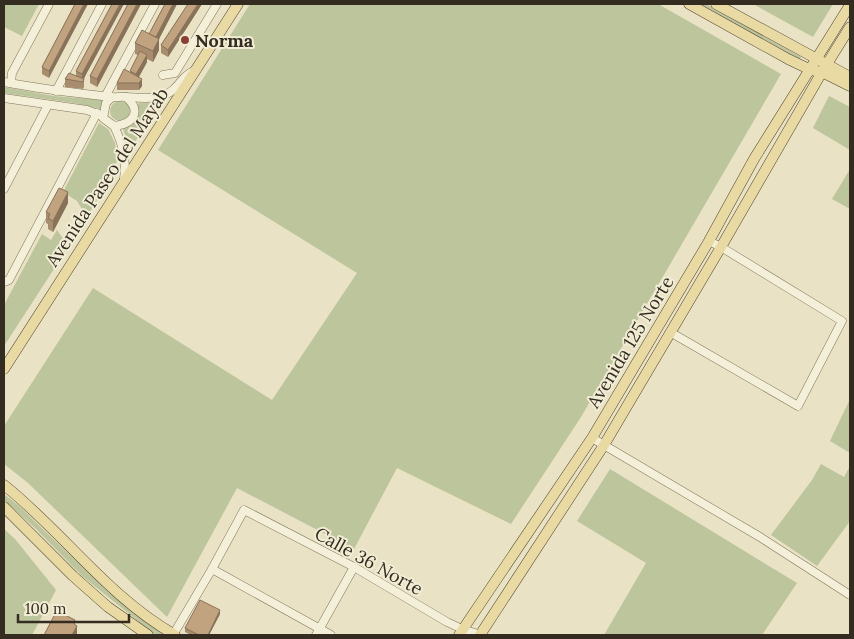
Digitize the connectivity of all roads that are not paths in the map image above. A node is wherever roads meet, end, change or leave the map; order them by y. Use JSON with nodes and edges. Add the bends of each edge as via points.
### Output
{"nodes":[{"id":1,"x":49,"y":4,"type":"edge"},
{"id":2,"x":102,"y":4,"type":"edge"},
{"id":3,"x":155,"y":4,"type":"edge"},
{"id":4,"x":217,"y":4,"type":"edge"},
{"id":5,"x":238,"y":4,"type":"edge"},
{"id":6,"x":689,"y":4,"type":"edge"},
{"id":7,"x":716,"y":4,"type":"edge"},
{"id":8,"x":850,"y":5,"type":"edge"},
{"id":9,"x":850,"y":27,"type":"edge"},
{"id":10,"x":818,"y":58,"type":"junction"},
{"id":11,"x":788,"y":59,"type":"junction"},
{"id":12,"x":825,"y":68,"type":"junction"},
{"id":13,"x":195,"y":70,"type":"junction"},
{"id":14,"x":811,"y":70,"type":"junction"},
{"id":15,"x":163,"y":75,"type":"dead end"},
{"id":16,"x":850,"y":77,"type":"edge"},
{"id":17,"x":8,"y":83,"type":"edge"},
{"id":18,"x":850,"y":86,"type":"edge"},
{"id":19,"x":56,"y":91,"type":"junction"},
{"id":20,"x":109,"y":96,"type":"junction"},
{"id":21,"x":126,"y":96,"type":"junction"},
{"id":22,"x":4,"y":98,"type":"edge"},
{"id":23,"x":48,"y":105,"type":"junction"},
{"id":24,"x":782,"y":114,"type":"junction"},
{"id":25,"x":100,"y":115,"type":"junction"},
{"id":26,"x":114,"y":126,"type":"junction"},
{"id":27,"x":123,"y":185,"type":"junction"},
{"id":28,"x":4,"y":189,"type":"edge"},
{"id":29,"x":709,"y":241,"type":"junction"},
{"id":30,"x":722,"y":247,"type":"junction"},
{"id":31,"x":4,"y":282,"type":"edge"},
{"id":32,"x":670,"y":332,"type":"junction"},
{"id":33,"x":4,"y":369,"type":"edge"},
{"id":34,"x":592,"y":438,"type":"junction"},
{"id":35,"x":604,"y":445,"type":"junction"},
{"id":36,"x":4,"y":485,"type":"edge"},
{"id":37,"x":4,"y":507,"type":"edge"},
{"id":38,"x":354,"y":567,"type":"junction"},
{"id":39,"x":212,"y":570,"type":"junction"},
{"id":40,"x":850,"y":595,"type":"edge"},
{"id":41,"x":318,"y":632,"type":"edge"},
{"id":42,"x":460,"y":632,"type":"edge"},
{"id":43,"x":148,"y":635,"type":"edge"},
{"id":44,"x":174,"y":635,"type":"edge"},
{"id":45,"x":331,"y":635,"type":"edge"},
{"id":46,"x":480,"y":635,"type":"edge"}],
"edges":[{"from":1,"to":17,"type":"street"},
{"from":2,"to":19,"type":"street"},
{"from":3,"to":20,"type":"street"},
{"from":4,"to":15,"type":"street","via":[[174,73]]},
{"from":5,"to":13,"type":"main road","name":"Avenida Paseo del Mayab"},
{"from":6,"to":11,"type":"main road"},
{"from":7,"to":10,"type":"main road"},
{"from":8,"to":10,"type":"main road","name":"Avenida 125 Norte"},
{"from":9,"to":12,"type":"main road","name":"Avenida 125 Norte"},
{"from":10,"to":12,"type":"main road"},
{"from":10,"to":14,"type":"main road","name":"Avenida 125 Norte"},
{"from":11,"to":14,"type":"main road"},
{"from":11,"to":24,"type":"main road","via":[[800,71],[782,105]]},
{"from":12,"to":14,"type":"main road"},
{"from":12,"to":16,"type":"main road"},
{"from":12,"to":18,"type":"main road"},
{"from":12,"to":30,"type":"main road","name":"Avenida 125 Norte"},
{"from":13,"to":21,"type":"street","via":[[184,75],[168,94],[154,98]]},
{"from":13,"to":27,"type":"main road","name":"Avenida Paseo del Mayab"},
{"from":14,"to":24,"type":"main road","name":"Avenida 125 Norte"},
{"from":17,"to":19,"type":"street"},
{"from":19,"to":20,"type":"street"},
{"from":20,"to":21,"type":"street"},
{"from":20,"to":25,"type":"street"},
{"from":21,"to":26,"type":"street","via":[[134,106],[133,117],[127,124]]},
{"from":22,"to":23,"type":"street"},
{"from":23,"to":25,"type":"street"},
{"from":23,"to":28,"type":"street"},
{"from":24,"to":29,"type":"main road","name":"Avenida 125 Norte"},
{"from":25,"to":26,"type":"street"},
{"from":25,"to":31,"type":"street","via":[[9,280]]},
{"from":26,"to":27,"type":"street","via":[[126,165]]},
{"from":27,"to":33,"type":"main road","name":"Avenida Paseo del Mayab"},
{"from":29,"to":30,"type":"street"},
{"from":29,"to":34,"type":"main road","name":"Avenida 125 Norte"},
{"from":30,"to":32,"type":"main road","name":"Avenida 125 Norte"},
{"from":30,"to":32,"type":"street","via":[[842,321],[798,406]]},
{"from":32,"to":35,"type":"main road","name":"Avenida 125 Norte"},
{"from":34,"to":35,"type":"street"},
{"from":34,"to":42,"type":"main road","name":"Avenida 125 Norte"},
{"from":35,"to":40,"type":"street","via":[[752,532]]},
{"from":35,"to":46,"type":"main road","name":"Avenida 125 Norte"},
{"from":36,"to":44,"type":"main road","via":[[118,593]]},
{"from":37,"to":43,"type":"main road","via":[[73,576],[108,607]]},
{"from":38,"to":39,"type":"street","name":"Calle 36 Norte","via":[[244,510]]},
{"from":38,"to":41,"type":"street"},
{"from":38,"to":42,"type":"street","name":"Calle 36 Norte"},
{"from":39,"to":41,"type":"street"},
{"from":39,"to":44,"type":"street"},
{"from":41,"to":45,"type":"street"},
{"from":42,"to":46,"type":"street","name":"Calle 36 Norte"}]}
